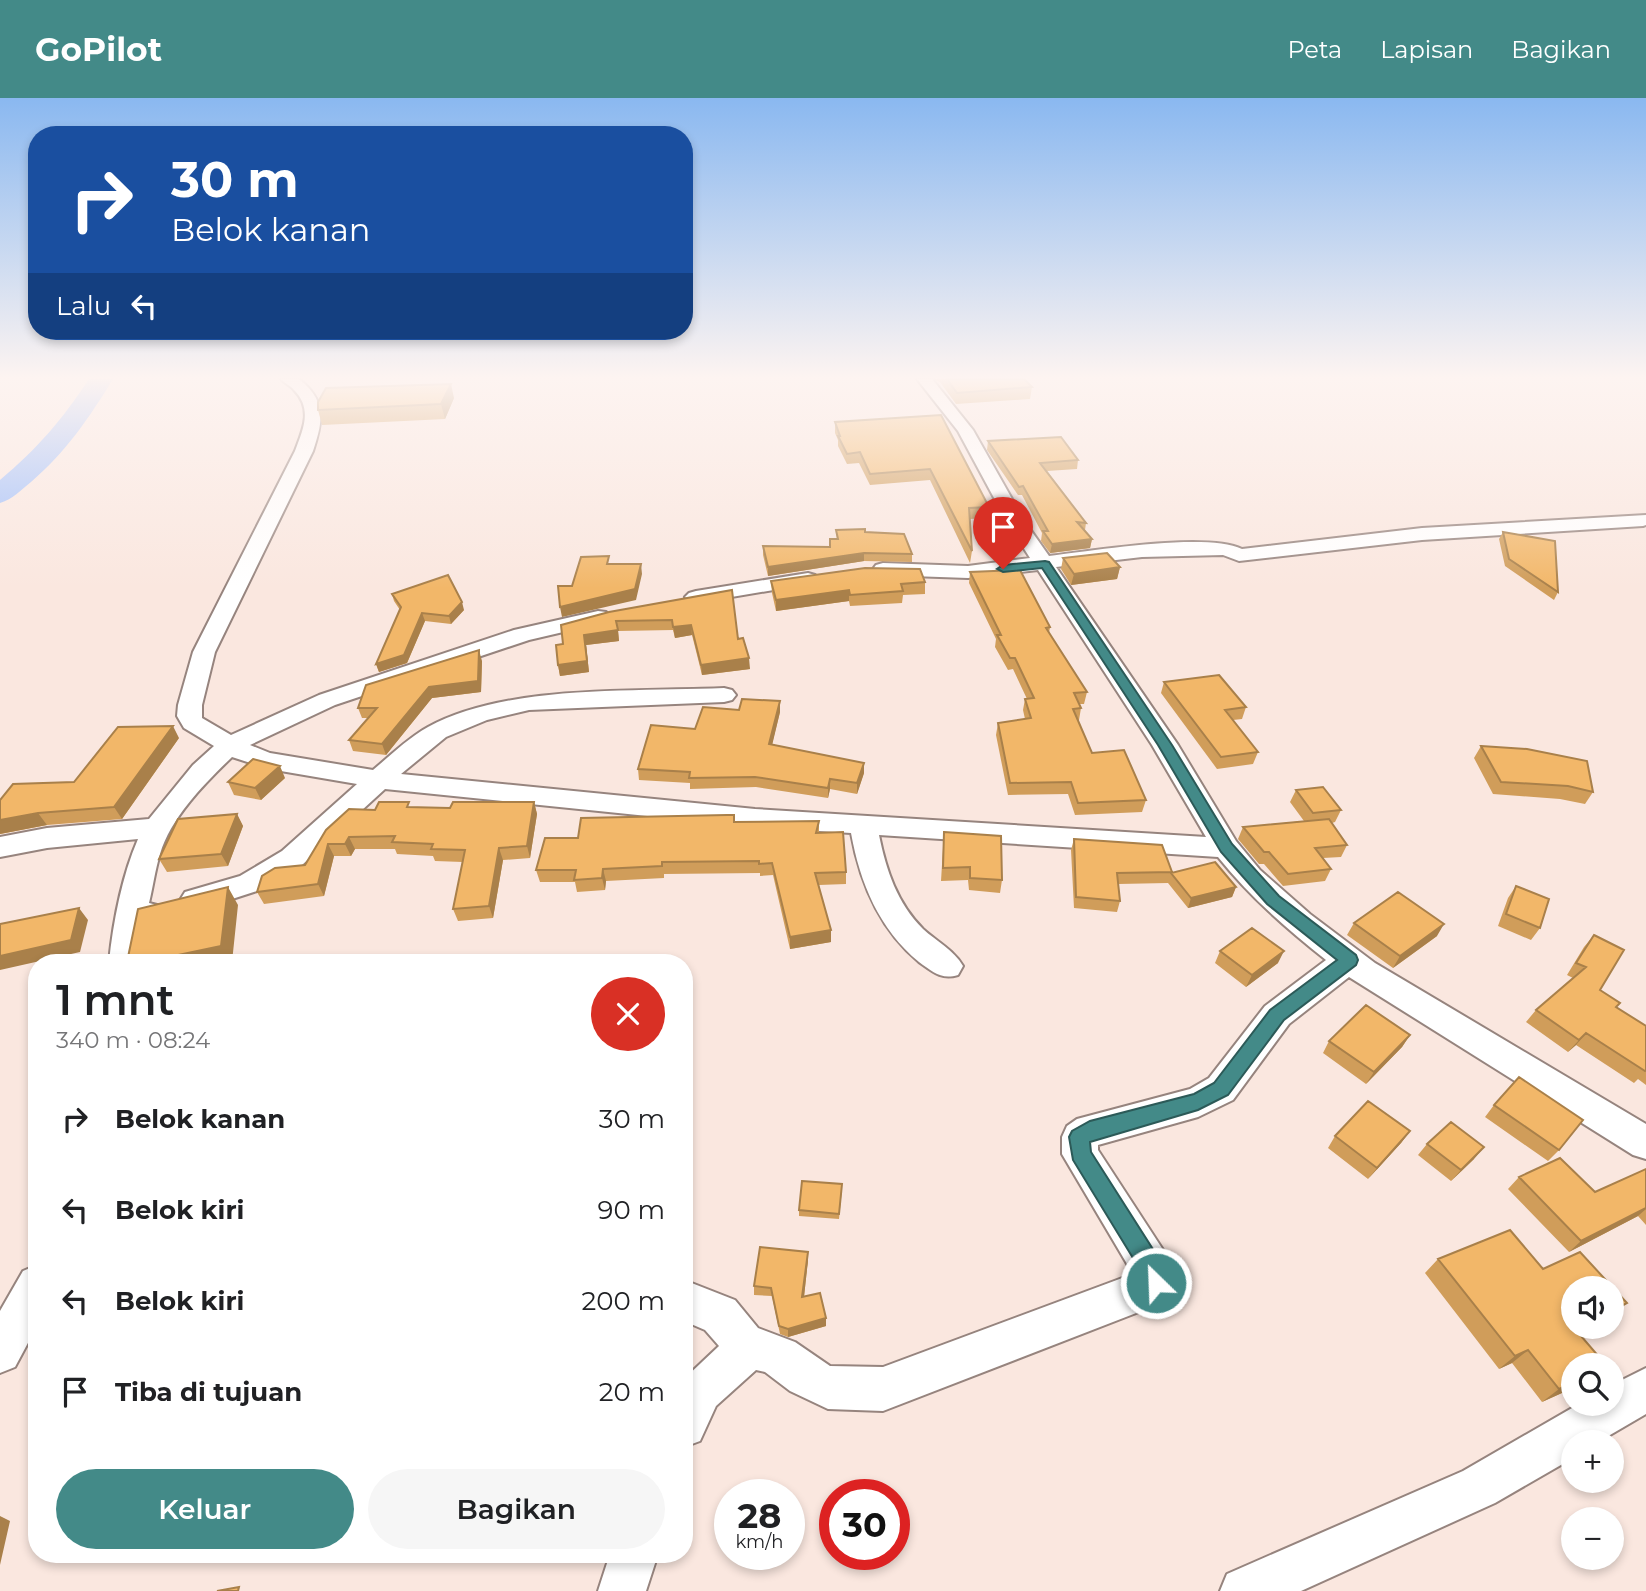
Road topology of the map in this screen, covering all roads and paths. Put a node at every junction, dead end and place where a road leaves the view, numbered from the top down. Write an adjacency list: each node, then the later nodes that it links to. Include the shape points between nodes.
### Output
1 (305, 449): 10 (street, via 204,652 190,705 193,723)
2 (975, 449): 4 (street)
3 (1643, 520): 4 (street, via 1422,534 1239,555 1226,549 1118,553)
4 (1045, 564): 5 (street, via 968,572); 15 (street)
5 (864, 570)
6 (836, 574): 7 (street)
7 (674, 601)
8 (621, 612): 10 (street, via 522,635 327,700)
9 (724, 695): 11 (street, via 501,708 437,732)
10 (230, 745): 11 (street, via 270,761); 13 (street, via 202,771)
11 (381, 780): 12 (street, via 755,818); 16 (street, via 268,874)
12 (863, 824): 15 (street); 19 (street, via 880,895 923,949)
13 (157, 828): 14 (street); 16 (street, via 146,853)
14 (0, 847)
15 (1227, 848): 18 (street, via 1273,900)
16 (131, 919): 17 (street)
17 (125, 954)
18 (1349, 960): 20 (street, via 1407,1000); 23 (street, via 1277,1015 1221,1089 1198,1102 1090,1130 1080,1137 1080,1154 1155,1273 1156,1283 883,1389 828,1387 780,1357)
19 (947, 966)
20 (1646, 1143)
21 (28, 1301): 24 (street)
22 (693, 1304): 23 (street, via 720,1315)
23 (748, 1348): 26 (street, via 701,1391)
24 (0, 1352)
25 (1646, 1390): 29 (street, via 1479,1487)
26 (693, 1407)
27 (631, 1563): 28 (street)
28 (622, 1591)
29 (1244, 1591)

